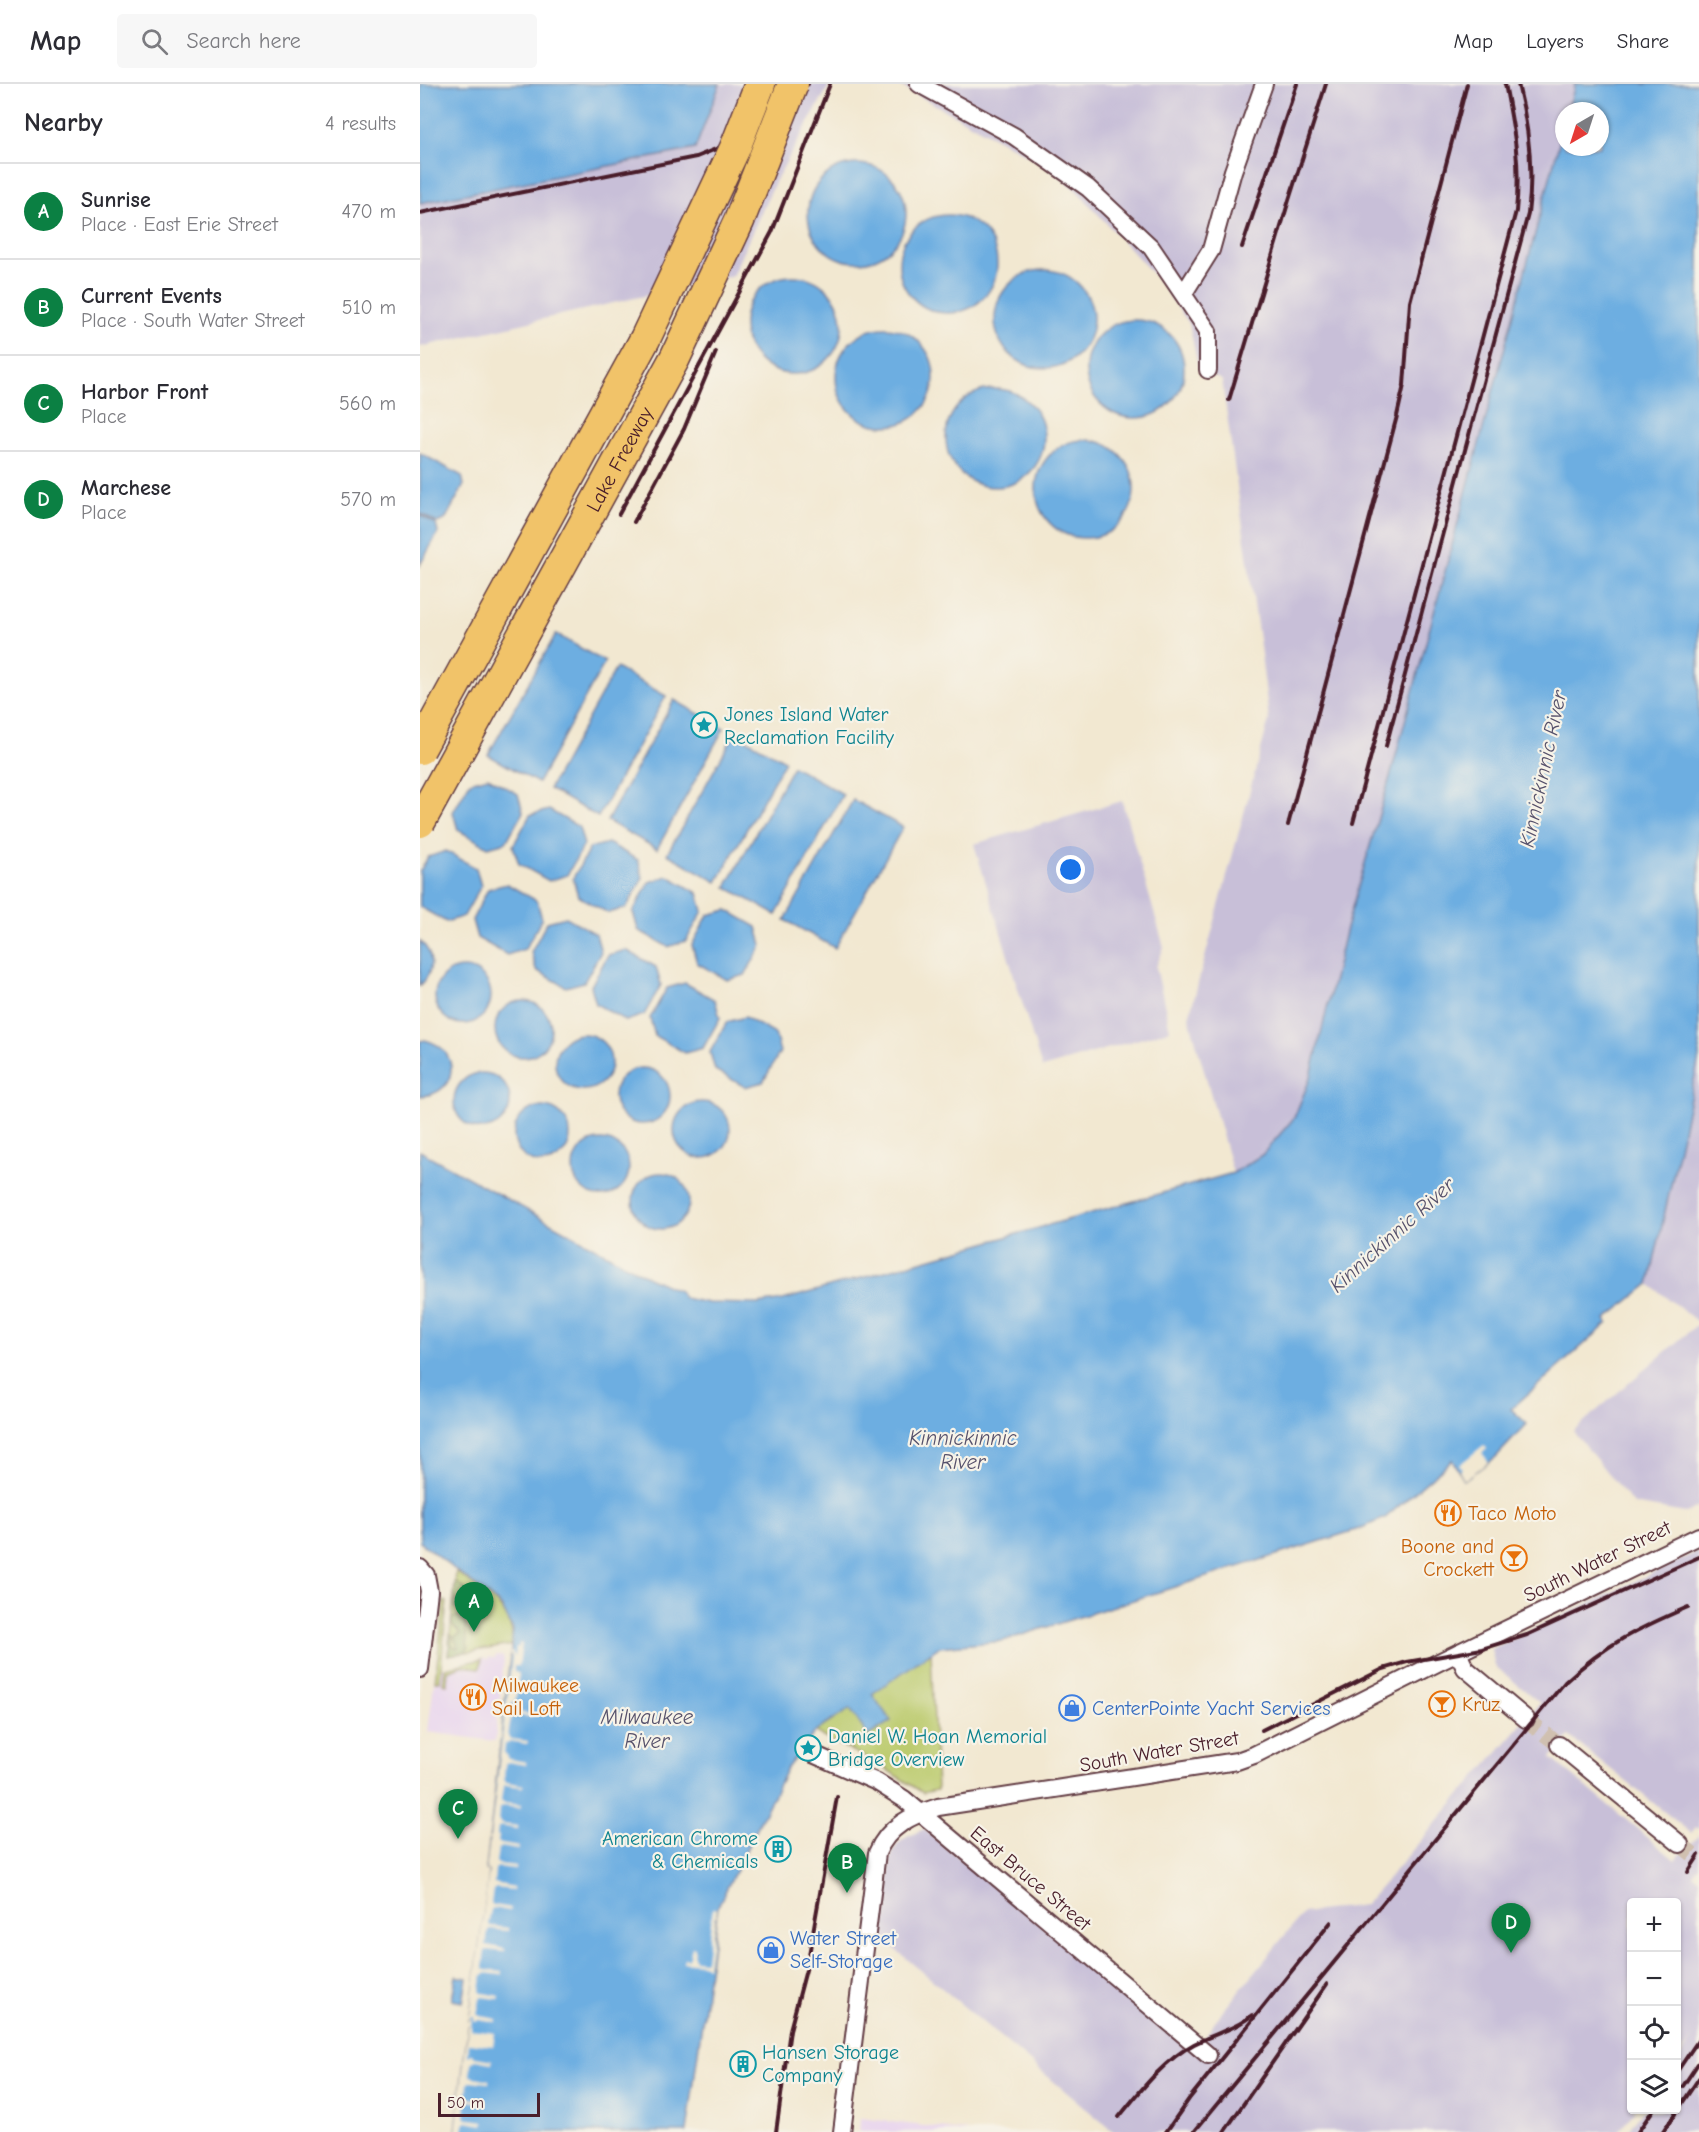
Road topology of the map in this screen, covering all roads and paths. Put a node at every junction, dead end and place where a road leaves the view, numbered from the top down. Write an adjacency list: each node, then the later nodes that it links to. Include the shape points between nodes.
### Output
1 (760, 84): 7 (highway, Lake Freeway, bridge, via 735,148 645,339)
2 (793, 84): 8 (highway, Lake Freeway, bridge, via 739,221 675,358)
3 (919, 84): 5 (street, via 1014,136 1088,188 1151,248)
4 (1263, 84): 5 (street, via 1211,250)
5 (1184, 293): 6 (street, via 1208,331)
6 (1208, 370)
7 (420, 749)
8 (420, 822)
9 (1699, 1536): 11 (street, South Water Street)
10 (420, 1568): 12 (street, via 426,1575 429,1591)
11 (1458, 1653): 13 (street, via 1465,1668); 16 (street, South Water Street, via 1237,1761 938,1807)
12 (420, 1669)
13 (1526, 1719)
14 (1559, 1745): 17 (street)
15 (813, 1754): 16 (street, East Bruce Street, via 877,1782)
16 (921, 1813): 18 (street, East Bruce Street); 19 (street, South Water Street, via 890,1831 877,1853)
17 (1680, 1844)
18 (1208, 2055)
19 (842, 2132)

